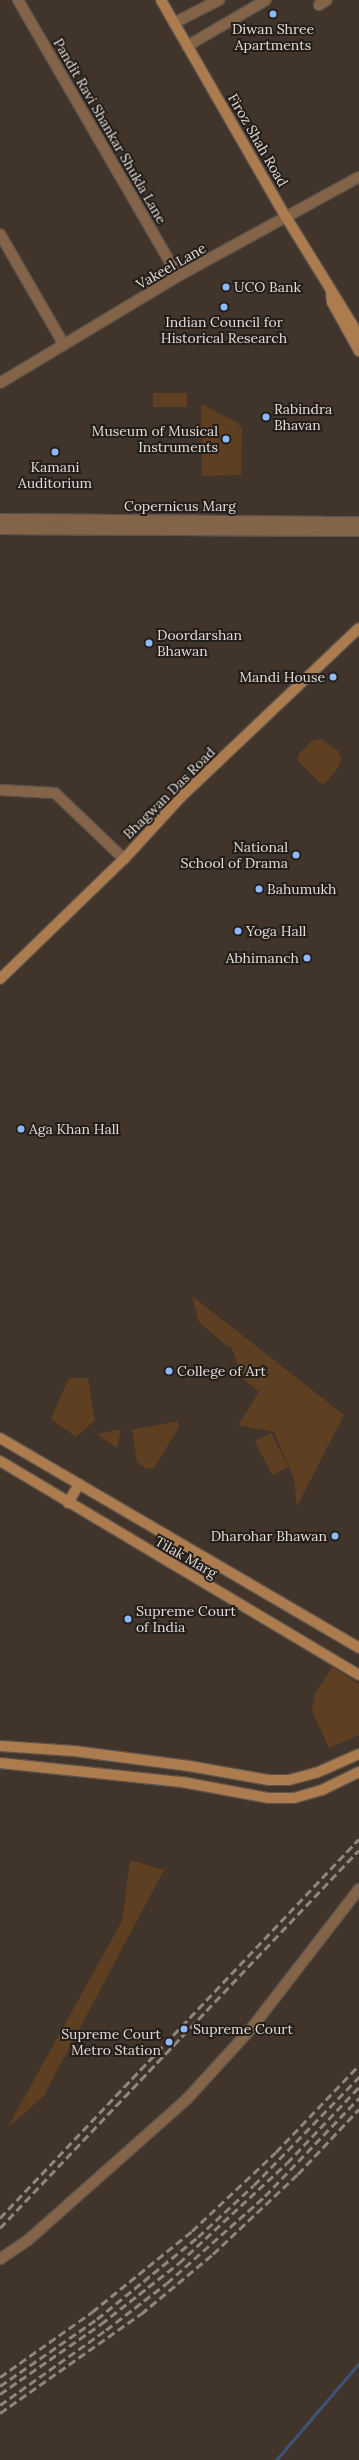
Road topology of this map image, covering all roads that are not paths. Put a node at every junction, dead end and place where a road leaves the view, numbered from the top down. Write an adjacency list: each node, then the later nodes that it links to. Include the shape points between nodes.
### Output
1 (18, 0): 10 (street, Pandit Ravi Shankar Shukla Lane)
2 (161, 0): 5 (main road, Firoz Shah Road)
3 (219, 0): 5 (street)
4 (266, 0): 6 (street)
5 (174, 23): 6 (main road, Firoz Shah Road)
6 (188, 46): 8 (main road, Firoz Shah Road)
7 (359, 177): 8 (street, Vakeel Lane)
8 (286, 217): 10 (street, Vakeel Lane); 11 (main road, Firoz Shah Road)
9 (0, 234): 13 (street)
10 (178, 276): 13 (street, Vakeel Lane)
11 (331, 292): 12 (main road, Firoz Shah Road, via 339,299); 14 (main road, Firoz Shah Road, via 332,302)
12 (359, 335)
13 (64, 345): 15 (street, Vakeel Lane)
14 (359, 351)
15 (0, 383)
16 (0, 519): 17 (street, Copernicus Marg); 18 (street)
17 (359, 522)
18 (2, 529): 19 (street, Copernicus Marg)
19 (359, 531)
20 (359, 628): 22 (main road, Bhagwan Das Road, via 181,797)
21 (0, 790): 22 (street, via 55,793)
22 (124, 859): 23 (main road, Bhagwan Das Road)
23 (0, 979)
24 (0, 1438): 26 (main road, Tilak Marg)
25 (0, 1461): 27 (main road, Tilak Marg)
26 (79, 1484): 27 (main road); 28 (main road, Tilak Marg)
27 (68, 1503): 29 (main road, Tilak Marg)
28 (359, 1648)
29 (359, 1675)
30 (0, 1746): 33 (main road, via 74,1751 189,1766 268,1780 289,1780)
31 (359, 1754): 33 (main road)
32 (0, 1763): 37 (main road, via 182,1782 268,1798 294,1798)
33 (318, 1772): 37 (main road)
34 (359, 1772): 36 (main road)
35 (359, 1776): 36 (main road)
36 (347, 1778): 37 (main road)
37 (322, 1790)
38 (359, 1889): 39 (street, via 250,2030 187,2099 27,2241)
39 (0, 2259)

